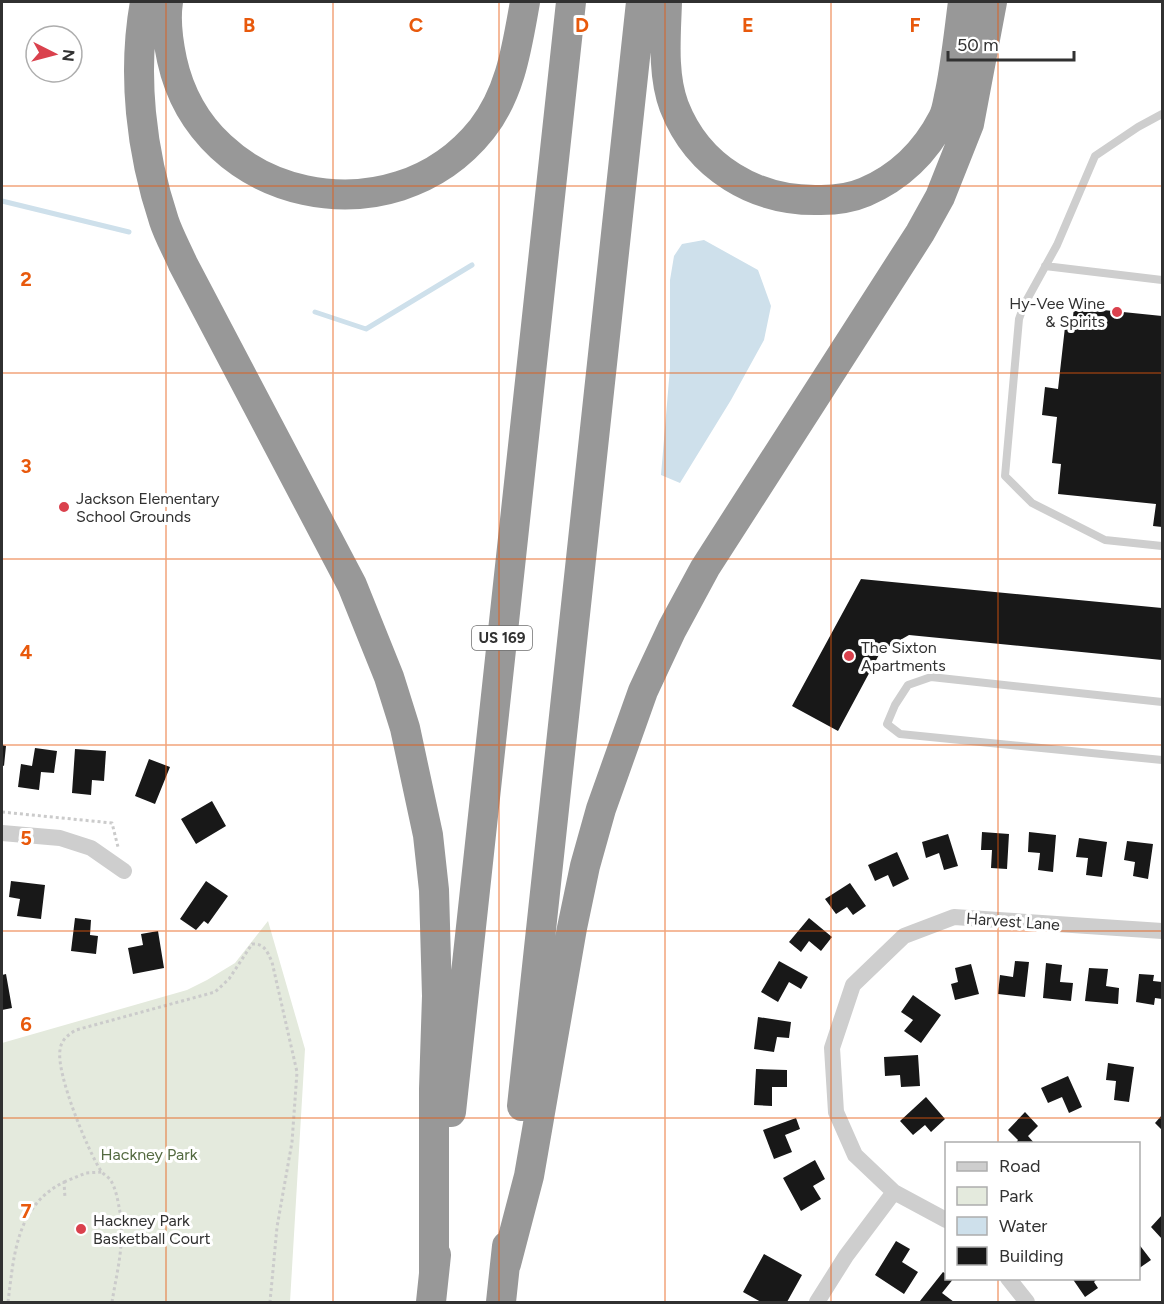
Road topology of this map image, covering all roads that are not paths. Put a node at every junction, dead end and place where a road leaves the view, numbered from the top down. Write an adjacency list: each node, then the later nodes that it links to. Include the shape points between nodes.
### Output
1 (145, 2): 22 (highway, via 140,95 152,180 165,222 183,264 352,585 389,677 419,783 428,835 436,943)
2 (168, 2): 3 (highway, via 167,37 175,73 203,127 248,168 280,184 352,196 391,189 429,174 458,155 483,128 503,94 515,58)
3 (525, 2)
4 (571, 2): 22 (highway, US 169)
5 (641, 2): 20 (highway)
6 (667, 2): 7 (highway, via 667,74 673,105 687,131 705,156 728,175 754,190 808,201 837,200 865,192 895,176 924,149 945,116)
7 (963, 2)
8 (992, 2): 20 (highway, via 969,124 940,197 705,568 672,629 624,740 585,866 529,1176)
9 (1162, 114): 10 (lane, via 1095,156)
10 (1046, 266): 11 (lane); 12 (lane, via 1019,319 1005,476 1032,503 1105,540)
11 (1162, 280)
12 (1162, 546)
13 (1162, 702): 14 (lane, via 931,677 908,685 887,724 900,734)
14 (1162, 760)
15 (2, 833): 16 (street, via 60,838 91,848)
16 (124, 871)
17 (1162, 931): 18 (street, Harvest Lane, via 954,917 904,936 853,985 832,1048 836,1112 855,1155)
18 (894, 1192): 19 (street, Harvest Lane); 24 (street)
19 (945, 1219)
20 (506, 1264): 23 (highway)
21 (1010, 1280): 25 (street)
22 (432, 1288)
23 (501, 1302)
24 (817, 1302)
25 (1027, 1302)

